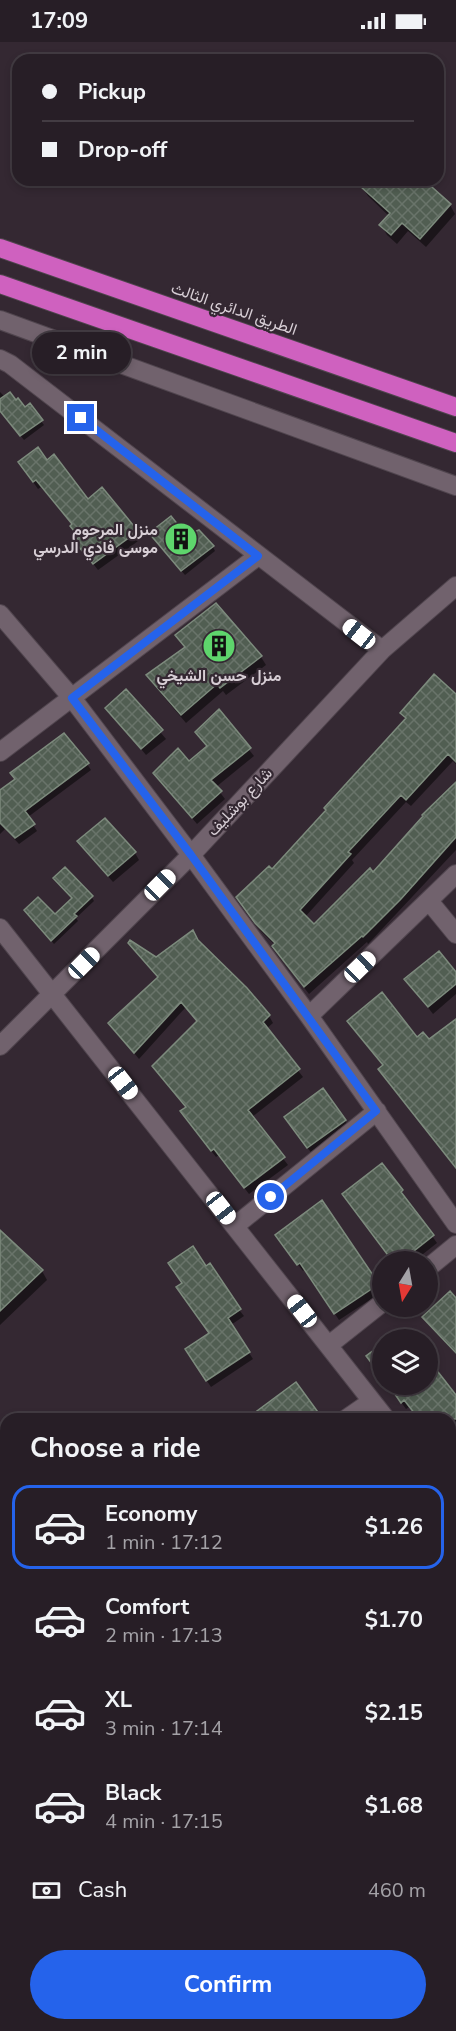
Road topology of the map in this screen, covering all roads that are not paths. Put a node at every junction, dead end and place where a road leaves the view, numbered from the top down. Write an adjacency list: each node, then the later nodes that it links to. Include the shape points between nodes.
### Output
1 (0, 248): 5 (highway, الطريق الدائري الثالث)
2 (0, 284): 6 (highway)
3 (0, 320): 7 (street)
4 (0, 358): 8 (street)
5 (456, 407)
6 (456, 443)
7 (456, 486)
8 (258, 556): 11 (street); 12 (street)
9 (456, 586): 11 (street, شارع بوشليف)
10 (0, 614): 12 (street)
11 (382, 650): 14 (street, شارع بوشليف)
12 (72, 698): 13 (street); 14 (street)
13 (0, 752)
14 (191, 855): 19 (street, شارع بوشليف); 20 (street)
15 (456, 874): 16 (street)
16 (429, 901): 18 (street); 20 (street)
17 (0, 928): 19 (street)
18 (456, 933)
19 (53, 993): 21 (street, شارع بوشليف); 24 (street)
20 (309, 1016): 22 (street)
21 (0, 1046)
22 (376, 1111): 23 (street); 24 (street)
23 (456, 1224)
24 (235, 1226): 28 (street)
25 (456, 1245): 26 (street)
26 (438, 1260)
27 (372, 1311): 28 (street)
28 (328, 1345): 29 (street)
29 (372, 1401): 30 (street); 31 (street)
30 (355, 1413)
31 (381, 1413)

